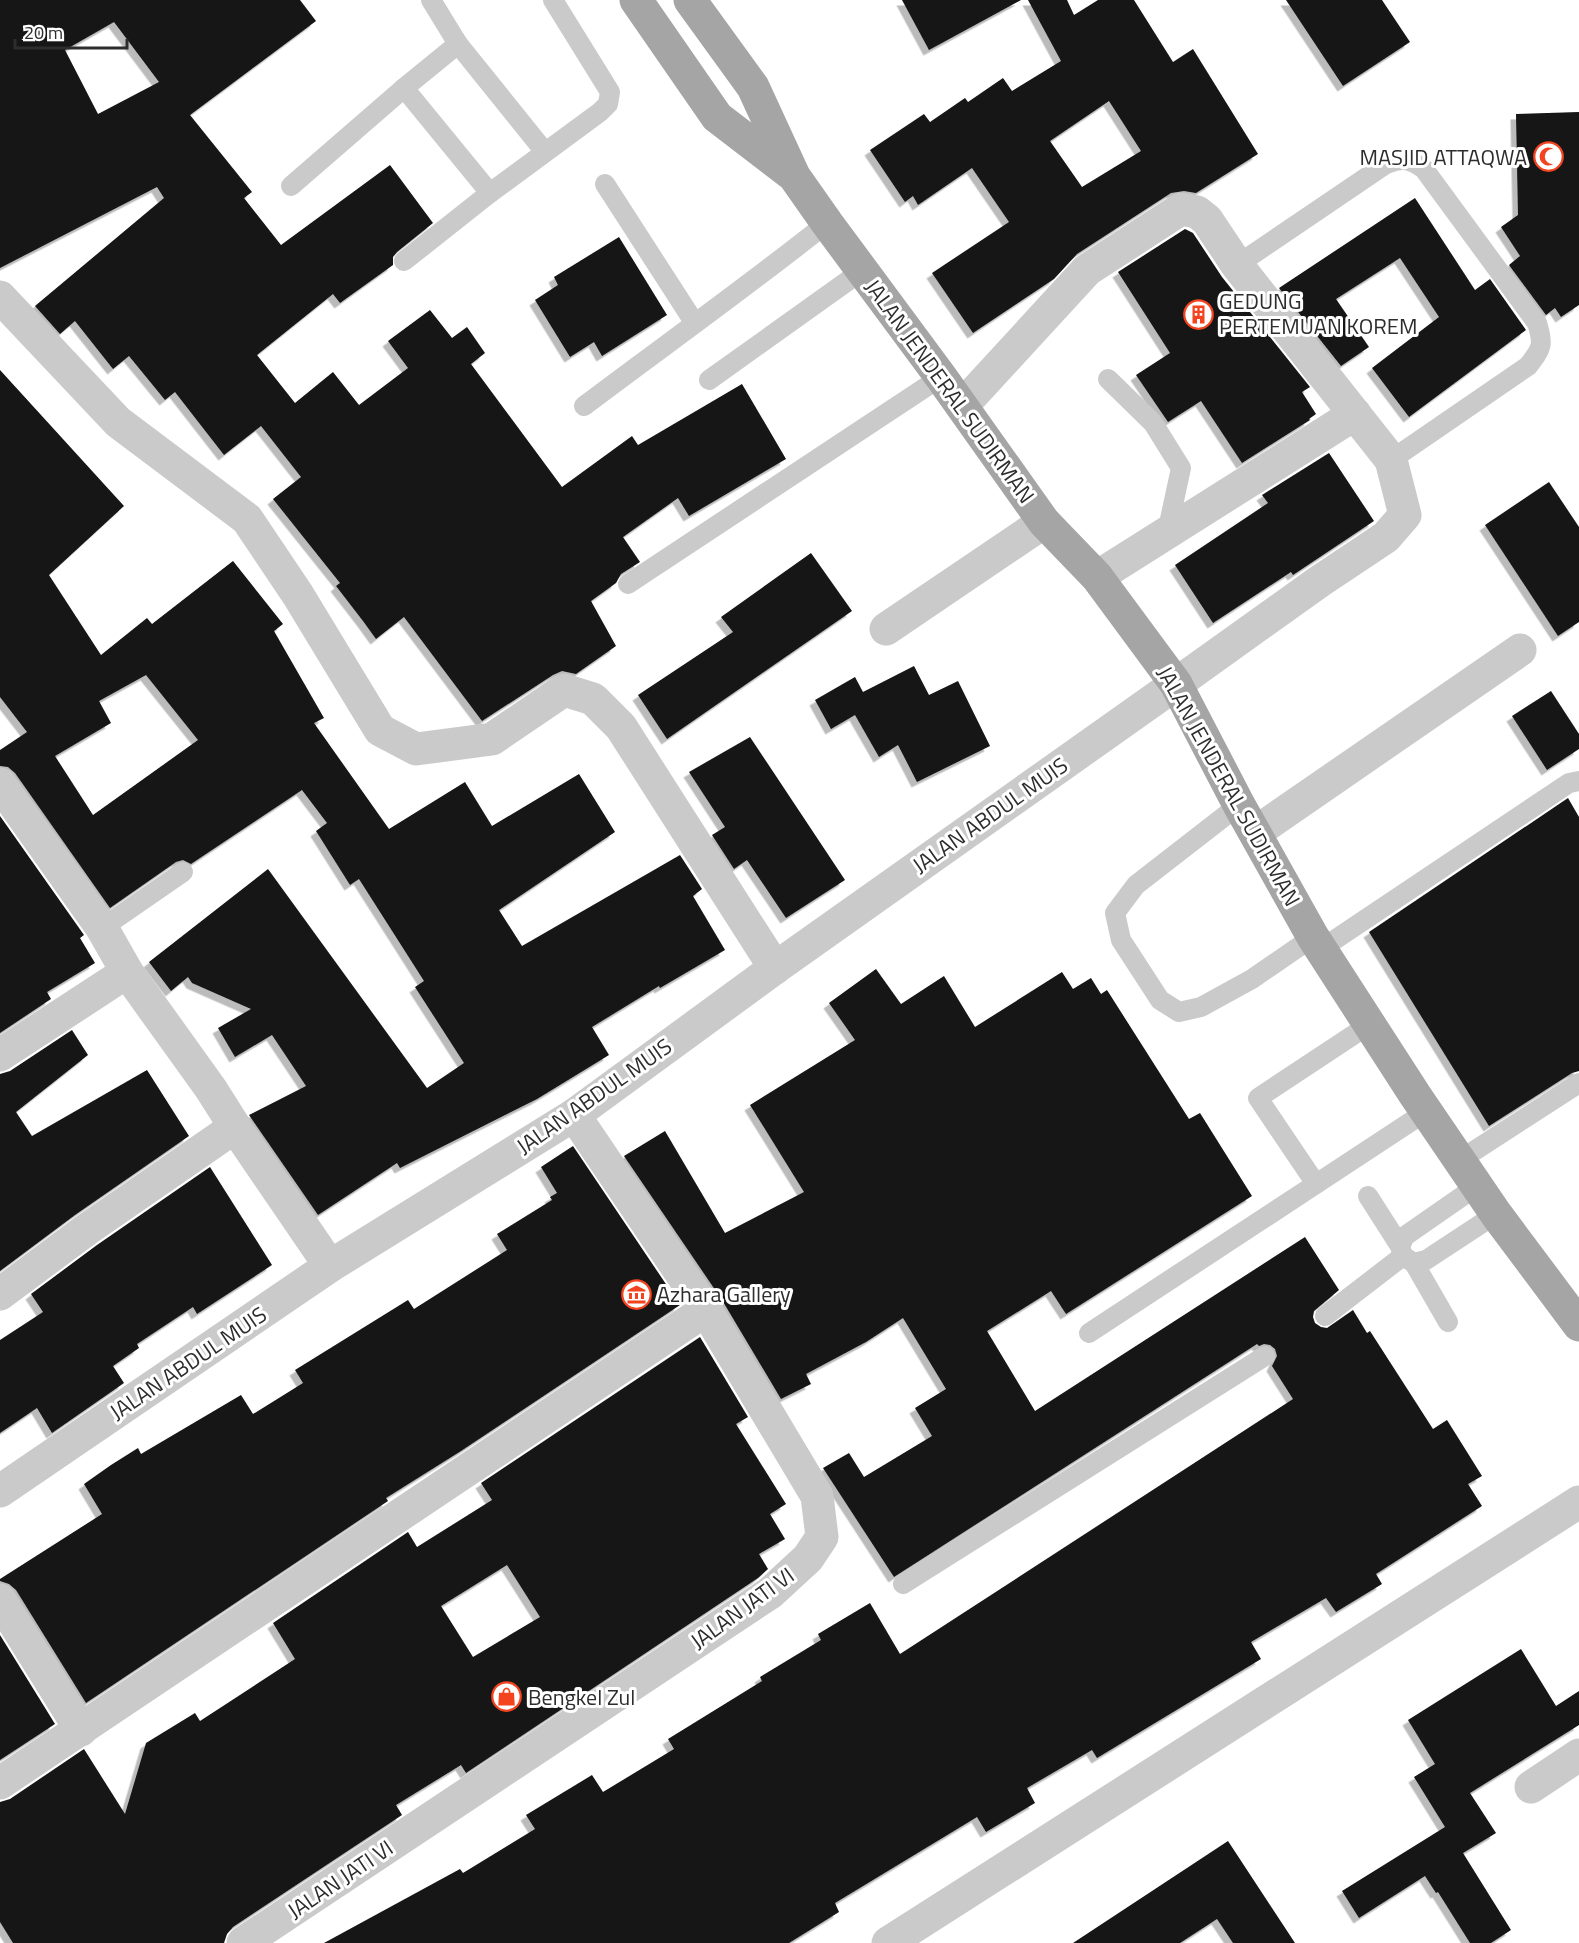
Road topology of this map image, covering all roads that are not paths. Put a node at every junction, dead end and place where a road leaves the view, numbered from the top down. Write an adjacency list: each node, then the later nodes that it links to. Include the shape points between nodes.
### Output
1 (431, 0): 5 (lane)
2 (553, 0): 7 (lane, via 610,92 608,104 600,112)
3 (636, 0): 8 (main road, JALAN JENDERAL SUDIRMAN, via 717,117)
4 (690, 0): 8 (main road, JALAN JENDERAL SUDIRMAN, via 753,87)
5 (458, 44): 6 (lane); 7 (lane)
6 (404, 88): 10 (lane); 11 (lane)
7 (545, 152): 11 (lane)
8 (794, 176): 12 (main road, JALAN JENDERAL SUDIRMAN)
9 (605, 184): 17 (lane)
10 (291, 186)
11 (490, 193): 13 (lane)
12 (827, 223): 15 (main road, JALAN JENDERAL SUDIRMAN); 17 (lane)
13 (404, 261)
14 (1236, 266): 22 (street, via 1206,220 1197,212 1181,209 1087,270); 23 (street); 24 (lane, via 1386,164 1400,159 1413,161 1424,169 1537,323 1543,342 1528,366)
15 (863, 270): 18 (main road, JALAN JENDERAL SUDIRMAN); 20 (lane)
16 (0, 297): 38 (street, via 118,422 247,519 380,730 416,749 492,739 564,690 593,699 621,727)
17 (694, 322): 21 (lane)
18 (941, 377): 22 (main road, JALAN JENDERAL SUDIRMAN); 28 (lane)
19 (1108, 378): 26 (lane, via 1153,423 1181,468)
20 (709, 380)
21 (584, 406)
22 (962, 406): 25 (main road, JALAN JENDERAL SUDIRMAN)
23 (1355, 414): 24 (street); 26 (street)
24 (1391, 460): 31 (street, JALAN ABDUL MUIS, via 1405,515 1386,537)
25 (1044, 522): 27 (main road, JALAN JENDERAL SUDIRMAN); 29 (street)
26 (1167, 533): 27 (street)
27 (1097, 578): 31 (main road, JALAN JENDERAL SUDIRMAN)
28 (628, 584)
29 (886, 629)
30 (1520, 650): 34 (street)
31 (1176, 684): 34 (main road, JALAN JENDERAL SUDIRMAN); 38 (street, JALAN ABDUL MUIS)
32 (1579, 782): 37 (lane, via 1569,783)
33 (0, 784): 36 (street)
34 (1247, 818): 37 (main road, JALAN JENDERAL SUDIRMAN); 37 (lane, via 1136,885 1115,913 1121,940 1160,1000 1179,1012 1201,1007)
35 (183, 872): 36 (lane)
36 (102, 928): 39 (street)
37 (1317, 943): 40 (main road, JALAN JENDERAL SUDIRMAN)
38 (775, 968): 44 (street, JALAN ABDUL MUIS)
39 (127, 972): 41 (street); 45 (street)
40 (1370, 1024): 43 (main road, JALAN JENDERAL SUDIRMAN); 47 (lane, via 1258,1098)
41 (0, 1055)
42 (1579, 1083): 46 (lane)
43 (1427, 1111): 46 (main road, JALAN JENDERAL SUDIRMAN); 47 (lane)
44 (574, 1115): 51 (street, JALAN ABDUL MUIS); 53 (street, JALAN JATI VI)
45 (235, 1127): 51 (street); 52 (street)
46 (1469, 1173): 49 (main road, JALAN JENDERAL SUDIRMAN); 50 (lane, via 1405,1236)
47 (1316, 1184): 57 (lane)
48 (1368, 1196): 50 (lane)
49 (1496, 1214): 50 (lane, via 1426,1260); 56 (main road, JALAN JENDERAL SUDIRMAN)
50 (1406, 1255): 54 (lane); 55 (lane)
51 (330, 1266): 59 (street, JALAN ABDUL MUIS)
52 (0, 1294)
53 (706, 1310): 63 (street); 67 (street, JALAN JATI VI, via 817,1496 822,1537 808,1558 770,1593)
54 (1325, 1316)
55 (1448, 1322)
56 (1579, 1325)
57 (1089, 1333)
58 (1265, 1356): 61 (lane)
59 (0, 1491)
60 (1579, 1502): 68 (street)
61 (903, 1584)
62 (0, 1600): 63 (street)
63 (81, 1730): 65 (street)
64 (1579, 1755): 66 (street)
65 (0, 1783)
66 (1532, 1787)
67 (243, 1943)
68 (888, 1943)

